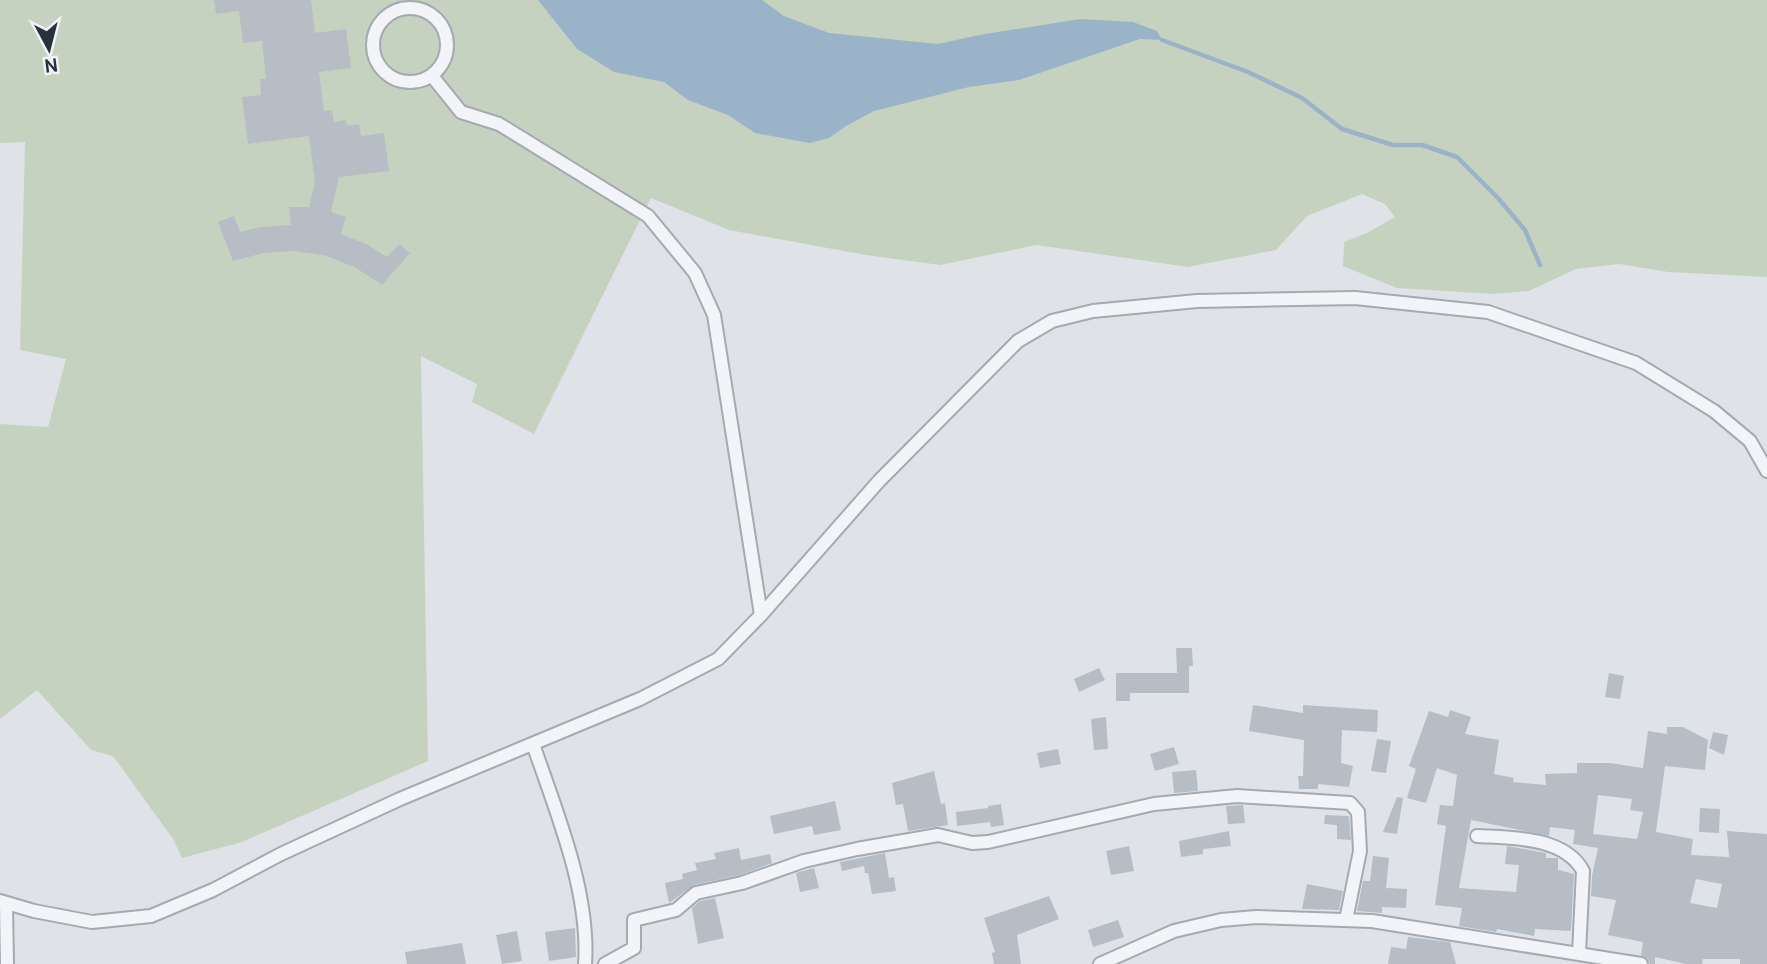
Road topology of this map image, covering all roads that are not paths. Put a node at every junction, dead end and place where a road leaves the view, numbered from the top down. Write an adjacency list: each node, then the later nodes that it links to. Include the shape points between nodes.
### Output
1 (400, 5): 2 (street, via 428,13 442,26 447,54); 2 (street, via 377,29 376,60 397,80 415,82)
2 (432, 76): 4 (street, via 461,112 499,124 648,216 695,273 714,315)
3 (1767, 471): 4 (street, via 1750,441 1714,411 1636,363 1488,312 1355,298 1197,301 1093,311 1052,321 1018,341 879,481)
4 (761, 615): 5 (street, via 718,659 640,699)
5 (533, 744): 7 (street, via 388,805 151,916 92,922); 11 (street, via 571,859 585,933)
6 (1477, 836): 9 (street, via 1528,839 1577,861 1583,871)
7 (3, 902): 10 (street)
8 (1346, 920): 9 (street); 12 (street, via 1360,851 1358,812 1350,803 1237,796 1154,804 988,842 939,835 804,861 696,893 676,910 634,920 634,948); 13 (street, via 1221,919 1174,930)
9 (1579, 954): 14 (street)
10 (7, 964)
11 (585, 964)
12 (605, 964)
13 (1100, 964)
14 (1641, 964)

